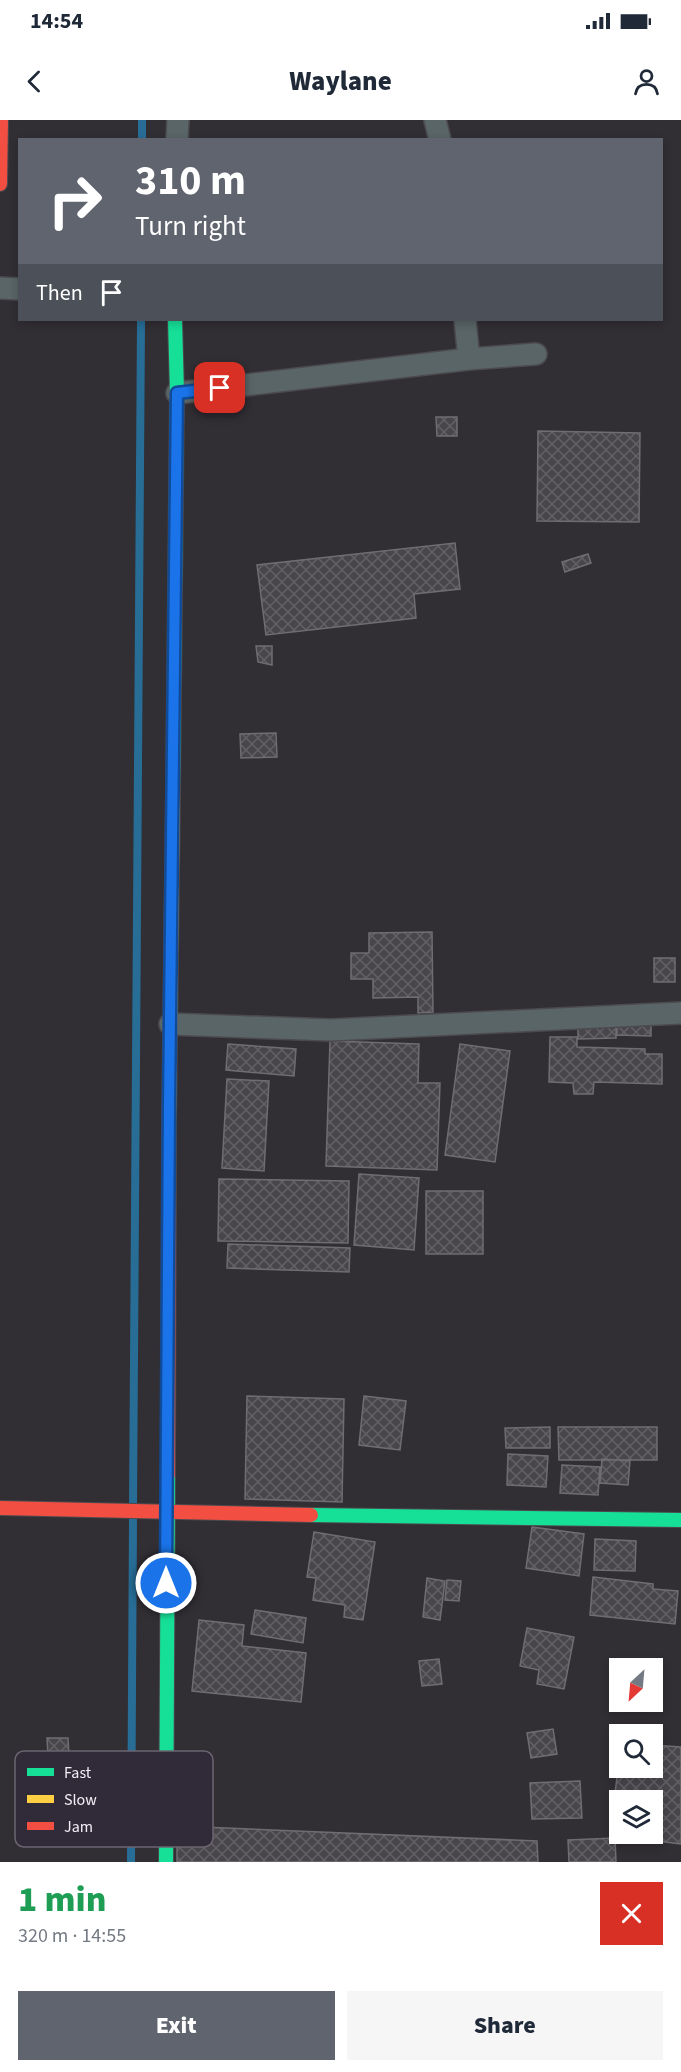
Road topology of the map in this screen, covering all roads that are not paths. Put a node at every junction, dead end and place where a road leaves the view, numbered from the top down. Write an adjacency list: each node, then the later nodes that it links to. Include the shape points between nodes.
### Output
1 (1, 120): 6 (street)
2 (178, 120): 4 (street)
3 (435, 120): 5 (street)
4 (177, 138)
5 (440, 138)
6 (0, 184)
7 (0, 288): 8 (street)
8 (18, 289)
9 (175, 321): 13 (street)
10 (465, 321): 12 (street)
11 (536, 354): 12 (street)
12 (469, 359): 13 (street)
13 (177, 393): 15 (street)
14 (681, 1013): 15 (street, via 331,1030)
15 (170, 1024): 17 (street)
16 (0, 1508): 17 (street)
17 (166, 1514): 18 (street); 19 (street)
18 (681, 1520)
19 (166, 1751)

